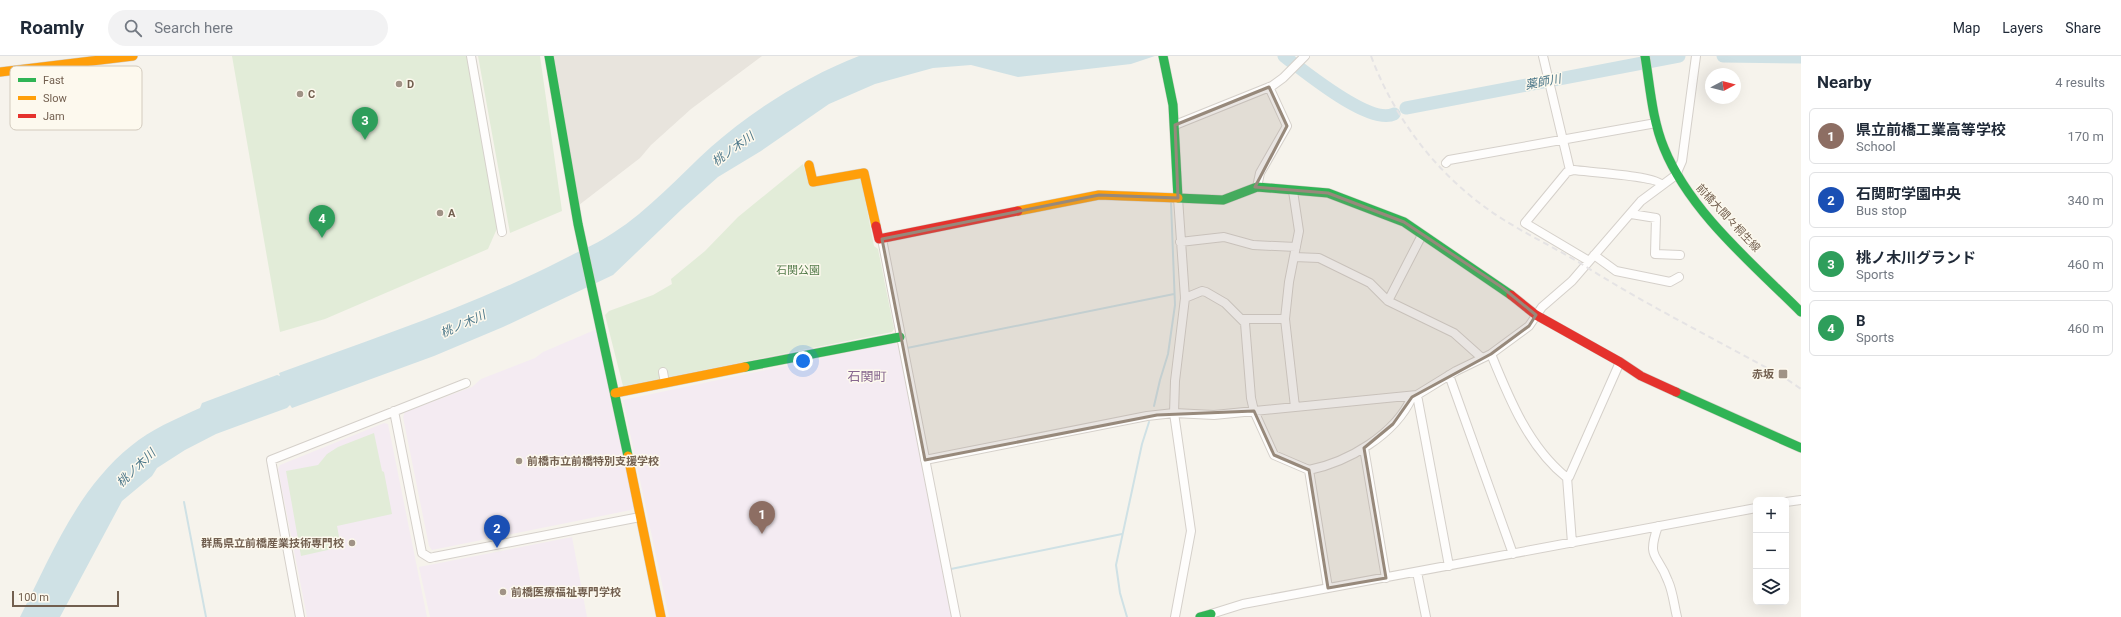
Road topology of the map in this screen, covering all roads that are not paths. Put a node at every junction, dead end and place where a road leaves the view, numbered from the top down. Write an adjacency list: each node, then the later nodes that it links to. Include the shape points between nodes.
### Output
1 (133, 56): 8 (street)
2 (471, 56): 26 (street)
3 (549, 56): 49 (street, via 580,231)
4 (1163, 56): 15 (street)
5 (1542, 56): 16 (street)
6 (1645, 56): 14 (street, 前橋大間々桐生線)
7 (1696, 56): 20 (street, via 1682,161)
8 (91, 58): 10 (street)
9 (1303, 58): 13 (street, via 1283,78)
10 (39, 66)
11 (10, 70): 12 (street)
12 (0, 72)
13 (1269, 87): 15 (street); 22 (street, via 1287,126 1260,173)
14 (1656, 123): 16 (street); 20 (street, 前橋大間々桐生線)
15 (1175, 125): 24 (street)
16 (1562, 140): 17 (street, via 1449,160); 19 (street)
17 (1446, 163)
18 (809, 165): 28 (street, via 813,182 864,173 878,238)
19 (1570, 170): 21 (street, via 1643,178 1658,181); 33 (street, via 1525,223)
20 (1676, 175): 21 (street); 37 (street, 前橋大間々桐生線, via 1692,199)
21 (1662, 185): 25 (street, via 1641,201)
22 (1257, 187): 23 (street); 24 (street, via 1223,200)
23 (1293, 191): 27 (street, via 1328,193 1404,222); 30 (street, via 1299,231)
24 (1178, 198): 28 (street, via 1099,195); 29 (street)
25 (1631, 214): 31 (street, via 1656,218 1655,254); 33 (street)
26 (502, 232)
27 (1422, 235): 36 (street); 38 (street, via 1503,288)
28 (882, 239): 41 (street)
29 (1180, 242): 30 (street, via 1224,237 1253,245); 35 (street)
30 (1296, 247): 32 (street)
31 (1680, 255)
32 (1294, 257): 36 (street, via 1319,258 1370,283); 40 (street)
33 (1591, 258): 34 (street, via 1616,271 1670,282); 38 (street)
34 (1680, 277)
35 (1185, 298): 39 (street, via 1202,291 1206,292 1225,302); 54 (street, via 1175,381)
36 (1388, 301): 43 (street, via 1454,333)
37 (1801, 312)
38 (1536, 315): 42 (street, via 1529,326); 44 (street)
39 (1242, 319): 40 (street); 53 (street, via 1245,323)
40 (1285, 319): 51 (street)
41 (900, 337): 48 (street); 57 (street)
42 (1491, 354): 43 (street); 59 (street, via 1511,403 1527,429 1550,464)
43 (1482, 358): 46 (street)
44 (1620, 362): 56 (street, via 1641,376); 59 (street)
45 (663, 372): 48 (street)
46 (1449, 375): 50 (street); 66 (street)
47 (466, 383): 52 (street)
48 (665, 383): 49 (street)
49 (615, 393): 63 (street)
50 (1414, 396): 51 (street); 55 (street, via 1393,424); 67 (street)
51 (1295, 407): 53 (street)
52 (394, 411): 63 (street, via 424,556 434,557); 72 (street, via 271,460)
53 (1254, 411): 54 (street); 58 (street, via 1274,456)
54 (1174, 413): 57 (street, via 1147,416); 75 (street, via 1191,531)
55 (1364, 448): 58 (street); 69 (street)
56 (1801, 448)
57 (925, 460): 74 (street)
58 (1308, 470): 70 (street)
59 (1567, 477): 65 (street)
60 (1801, 500): 61 (street)
61 (1789, 502)
62 (1753, 509): 64 (street)
63 (640, 517): 73 (street)
64 (1658, 526): 65 (street); 78 (street, via 1652,544 1653,554 1668,580)
65 (1572, 542): 66 (street)
66 (1513, 554): 67 (street)
67 (1449, 566): 68 (street)
68 (1417, 572): 69 (street); 77 (street)
69 (1386, 578): 70 (street)
70 (1328, 588): 71 (street, via 1243,604)
71 (1211, 614): 76 (street)
72 (300, 617)
73 (661, 617)
74 (956, 617)
75 (1175, 617)
76 (1200, 617)
77 (1426, 617)
78 (1677, 617)

